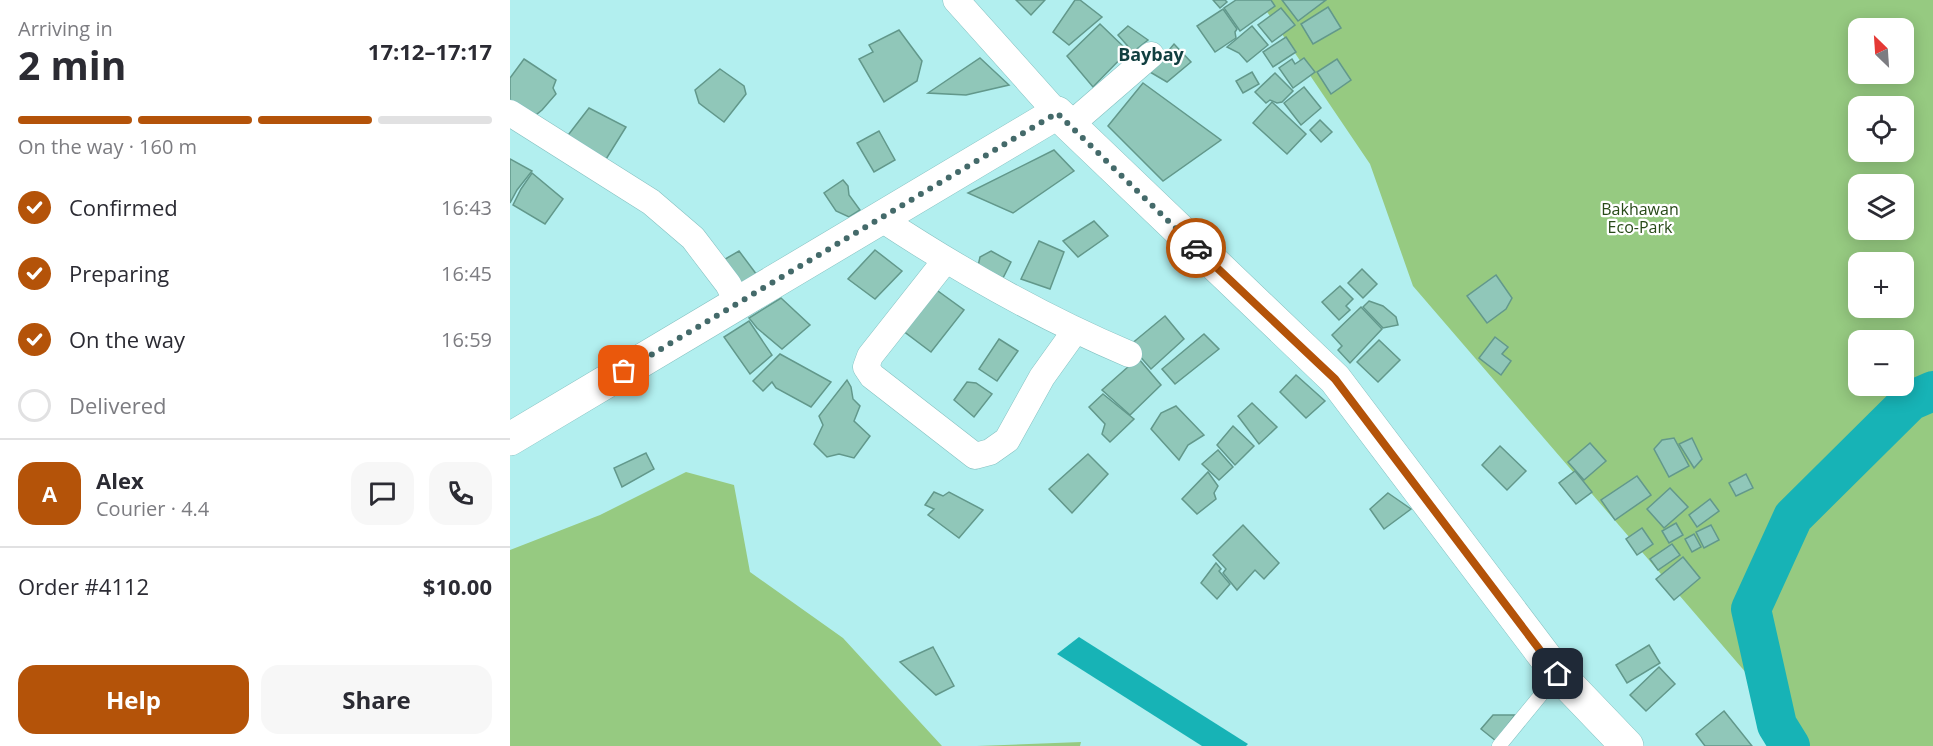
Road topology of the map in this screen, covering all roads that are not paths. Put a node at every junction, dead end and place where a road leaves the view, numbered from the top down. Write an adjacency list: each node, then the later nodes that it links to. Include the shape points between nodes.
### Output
1 (956, 0): 4 (street)
2 (1150, 55): 4 (street)
3 (510, 113): 7 (street, via 651,202 693,238)
4 (1063, 119): 5 (street); 11 (street, via 1335,379)
5 (880, 218): 6 (street); 7 (street)
6 (945, 261): 8 (street); 8 (street, via 870,356 866,367 872,376 975,456 990,452 1007,440 1042,376)
7 (738, 303): 10 (street)
8 (1076, 331): 9 (street)
9 (1129, 354)
10 (510, 439)
11 (1558, 674): 12 (lane); 13 (street)
12 (1499, 746)
13 (1627, 746)

